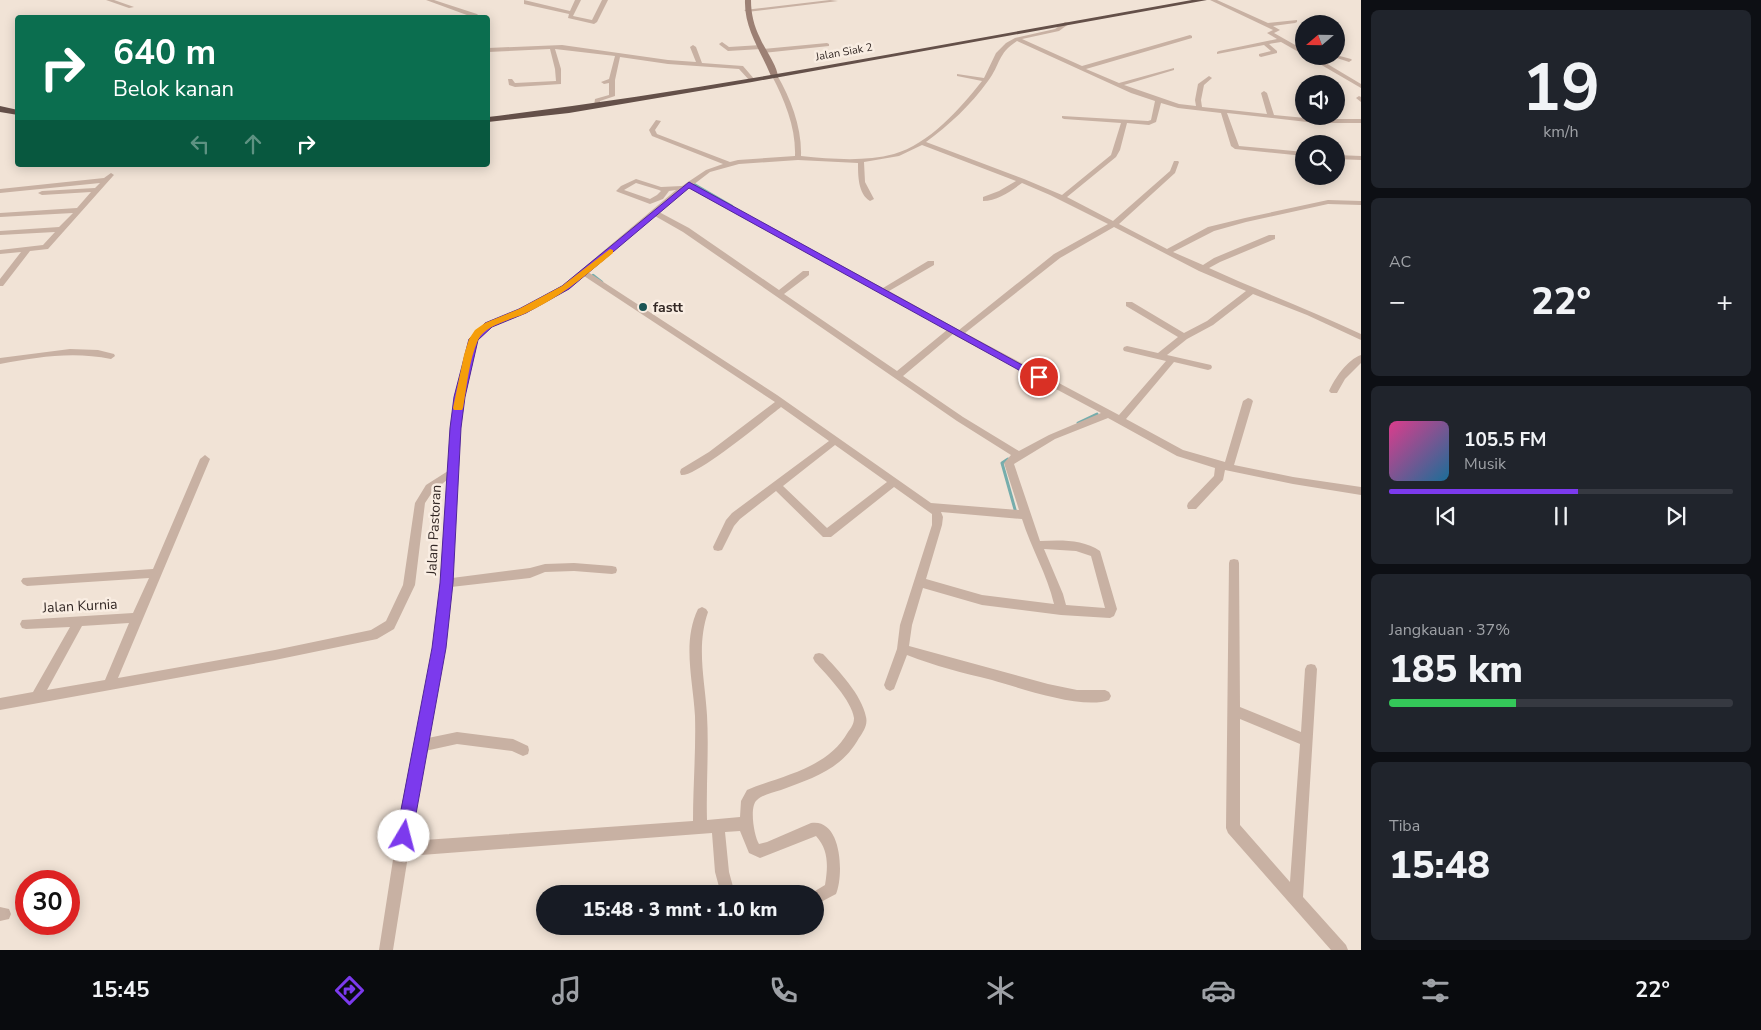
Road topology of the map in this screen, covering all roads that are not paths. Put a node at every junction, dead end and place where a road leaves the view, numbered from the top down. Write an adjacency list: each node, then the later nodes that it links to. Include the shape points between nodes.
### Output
1 (109, 0): 11 (street)
2 (429, 0): 15 (street)
3 (527, 0): 12 (street, via 526,3)
4 (578, 0): 14 (street)
5 (605, 0): 14 (street, via 594,22 570,17)
6 (748, 0): 13 (main road)
7 (1204, 0): 17 (highway, Jalan Siak 2)
8 (1213, 0): 18 (street)
9 (835, 1): 13 (street)
10 (552, 2): 12 (street)
11 (131, 7)
12 (550, 8): 14 (street)
13 (747, 10): 28 (main road)
14 (572, 13)
15 (471, 15)
16 (1295, 21): 18 (street)
17 (1067, 23): 20 (street, via 1057,30); 40 (highway, Jalan Siak 2)
18 (1267, 25): 21 (street, via 1277,30 1270,33)
19 (1190, 37): 37 (street)
20 (1017, 39): 37 (street); 45 (street, Jalan Pastoran, via 999,51)
21 (1282, 40): 22 (street); 27 (street)
22 (1264, 43): 30 (street); 32 (street, via 1276,52)
23 (722, 44): 28 (street, via 728,48)
24 (827, 45): 28 (street)
25 (552, 47): 29 (street); 31 (street); 42 (street, via 559,82 515,86)
26 (692, 47): 35 (street)
27 (1295, 48)
28 (762, 49): 40 (main road)
29 (490, 50)
30 (1219, 52)
31 (618, 54): 35 (street); 43 (street)
32 (1261, 55)
33 (1345, 59): 34 (street)
34 (1349, 60)
35 (701, 65): 44 (street, via 741,67)
36 (1325, 65): 48 (street)
37 (1082, 68): 47 (street)
38 (1172, 69): 47 (street)
39 (959, 75): 45 (street)
40 (775, 76): 44 (highway, Jalan Siak 2); 65 (street, via 796,133)
41 (1209, 78): 52 (street, via 1201,84)
42 (510, 80)
43 (612, 80): 46 (street); 51 (street, via 612,96 597,100)
44 (752, 80): 51 (highway, Jalan Siak 2)
45 (986, 80): 62 (street, Jalan Pastoran)
46 (604, 82)
47 (1119, 85): 50 (street)
48 (1361, 86)
49 (1264, 93): 56 (street)
50 (1158, 100): 52 (street); 61 (street, via 1154,121)
51 (597, 106): 57 (highway, Jalan Siak 2)
52 (1199, 108): 55 (street)
53 (0, 109): 54 (highway)
54 (15, 112)
55 (1224, 112): 56 (street); 63 (street, via 1237,148)
56 (1271, 116): 60 (street)
57 (490, 118)
58 (1064, 118): 61 (street)
59 (658, 121): 69 (street, via 652,130 654,135)
60 (1361, 121)
61 (1124, 122): 76 (street, via 1114,156)
62 (923, 143): 67 (street, Jalan Pastoran, via 897,155); 70 (street)
63 (1295, 153)
64 (1345, 157): 66 (street)
65 (798, 158): 67 (street, Jalan Pastoran); 69 (street, Jalan Pastoran)
66 (1361, 158)
67 (861, 160): 77 (street, via 862,182)
68 (1176, 162): 83 (street, via 1173,172)
69 (728, 164): 71 (street, Jalan Pastoran, via 708,171)
70 (1022, 180): 76 (street); 78 (street)
71 (687, 186): 72 (street); 81 (street, Jalan Pastoran); 95 (street)
72 (667, 189): 72 (street, via 636,181 620,191 650,202)
73 (96, 190): 74 (street, via 109,177); 75 (street); 80 (street)
74 (0, 191)
75 (0, 196)
76 (1062, 197): 83 (street)
77 (870, 199)
78 (986, 199)
79 (1361, 203): 89 (street, via 1328,202 1245,220 1211,229)
80 (78, 210): 82 (street); 84 (street)
81 (655, 213): 92 (street, Jalan Pastoran); 97 (street, via 686,230)
82 (0, 215)
83 (1114, 224): 89 (street); 99 (street, via 1057,256)
84 (61, 230): 85 (street); 87 (street, via 41,248)
85 (0, 233)
86 (1272, 237): 91 (street)
87 (28, 250): 88 (street); 94 (street)
88 (0, 252)
89 (1167, 252): 91 (street)
90 (931, 263): 95 (street)
91 (1202, 269): 96 (street)
92 (584, 273): 112 (street); 120 (street, Jalan Pastoran, via 542,302 489,325 474,339 460,397)
93 (806, 273): 97 (street)
94 (0, 284)
95 (884, 291): 99 (street)
96 (1252, 291): 100 (street, via 1210,323); 101 (street)
97 (778, 295): 109 (street)
98 (1129, 304): 100 (street)
99 (956, 332): 109 (street); 113 (street)
100 (1184, 337): 104 (street)
101 (1361, 337)
102 (1127, 349): 104 (street)
103 (111, 356): 107 (street, via 84,351)
104 (1160, 356): 106 (street)
105 (1361, 358): 110 (street, via 1343,374)
106 (1172, 359): 108 (street); 114 (street)
107 (0, 361)
108 (1208, 367)
109 (897, 376): 116 (street)
110 (1334, 391)
111 (1248, 401): 118 (street)
112 (781, 402): 115 (street); 119 (street)
113 (1108, 414): 114 (street); 116 (street)
114 (1120, 420): 118 (street, via 1180,453)
115 (836, 440): 121 (street); 122 (street)
116 (1019, 455): 126 (street, via 1010,463 1010,468)
117 (205, 459): 131 (street)
118 (1225, 465): 123 (street); 124 (street)
119 (685, 472)
120 (452, 473): 134 (street, Jalan Pastoran); 143 (street, via 433,483 420,503 409,585 390,626 373,635)
121 (894, 482): 122 (street, via 827,534); 125 (street)
122 (777, 486): 128 (street, via 736,516)
123 (1361, 491)
124 (1192, 506)
125 (930, 508): 126 (street); 133 (street, via 938,517)
126 (1025, 514): 127 (street)
127 (1036, 545): 135 (street); 135 (street, via 1080,547 1096,554 1110,613)
128 (718, 547)
129 (1234, 563): 148 (street)
130 (612, 570): 134 (street, via 544,568 486,580)
131 (157, 573): 132 (street); 137 (street)
132 (27, 581)
133 (919, 582): 135 (street, via 982,600); 140 (street, via 906,625)
134 (446, 583): 150 (street, Jalan Pastoran, via 439,648)
135 (1060, 610)
136 (702, 612): 154 (street, via 696,641 701,715)
137 (136, 618): 138 (street, Jalan Kurnia); 143 (street)
138 (79, 620): 139 (street, Jalan Kurnia); 146 (street)
139 (26, 624)
140 (903, 649): 144 (street); 145 (street, via 1021,683 1074,694)
141 (819, 658): 152 (street, via 857,709 860,724 844,752 823,768 752,795 748,801)
142 (1311, 669): 149 (street)
143 (109, 684): 146 (street)
144 (890, 685)
145 (1105, 696)
146 (37, 697): 147 (street)
147 (0, 704)
148 (1233, 710): 149 (street); 158 (street, via 1233,828)
149 (1305, 740): 158 (street)
150 (420, 746): 151 (street, via 457,738 513,745); 155 (street, Jalan Pastoran)
151 (523, 750)
152 (746, 825): 153 (street); 157 (street, via 753,846 761,852 818,829 832,848 835,870 831,889)
153 (718, 826): 154 (street); 156 (street)
154 (700, 828): 155 (street)
155 (402, 850): 159 (street, Jalan Pastoran)
156 (726, 885)
157 (824, 893)
158 (1296, 899): 160 (street)
159 (386, 950)
160 (1341, 950)

